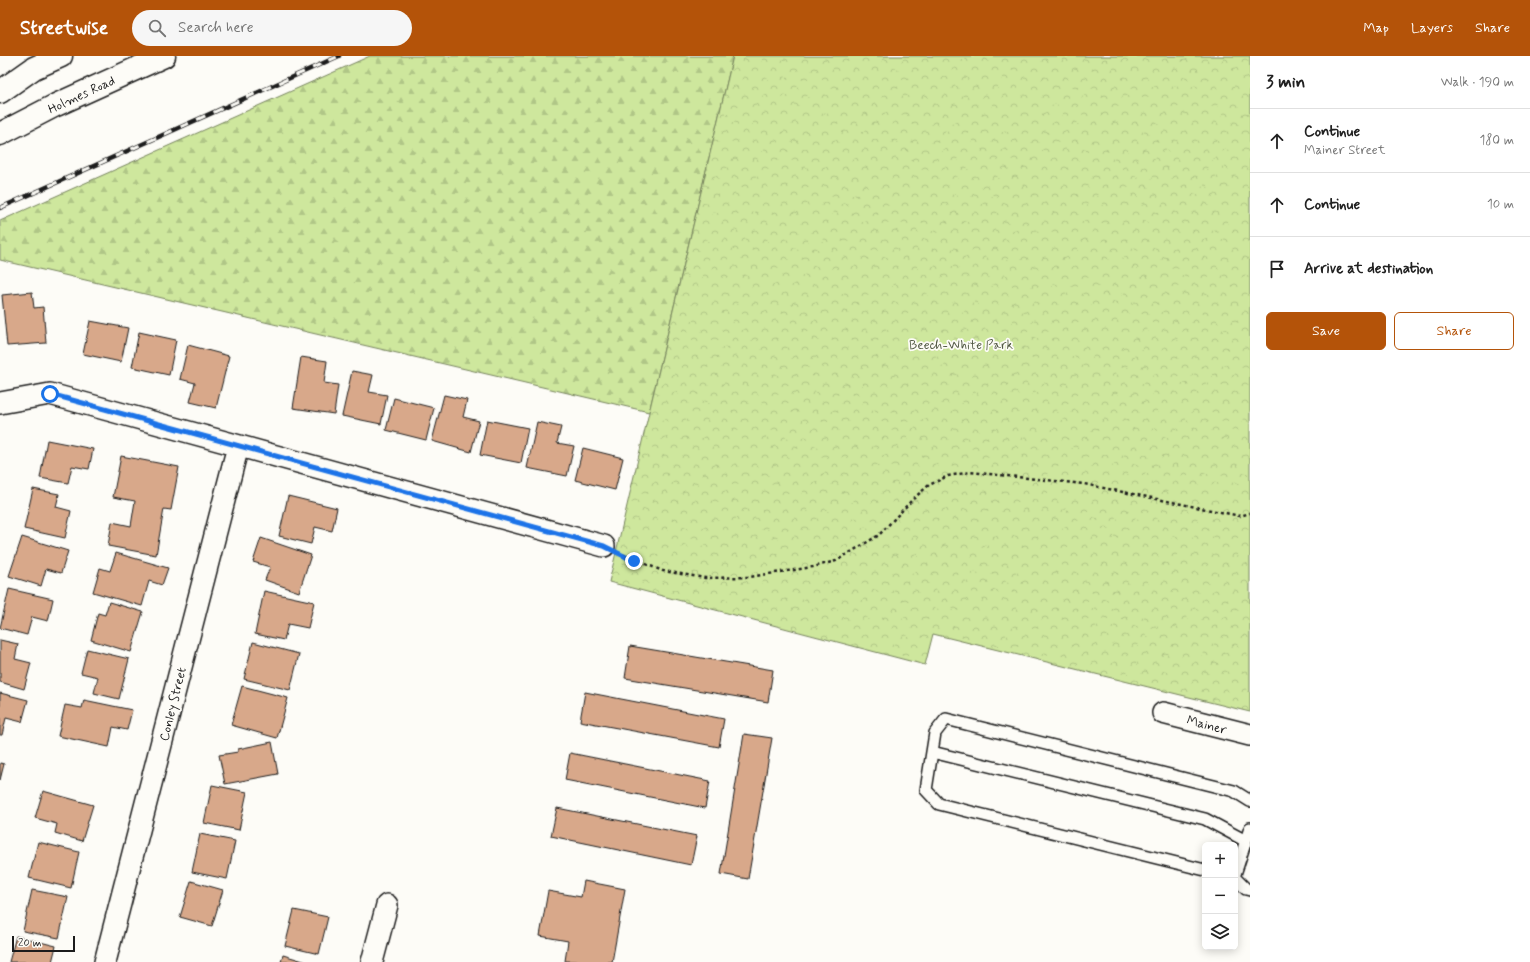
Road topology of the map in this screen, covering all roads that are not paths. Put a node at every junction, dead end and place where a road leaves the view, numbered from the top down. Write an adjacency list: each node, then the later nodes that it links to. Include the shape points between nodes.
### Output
1 (61, 56): 3 (main road, via 34,68)
2 (164, 56): 4 (main road, Holmes Road, via 56,105)
3 (0, 92)
4 (0, 134)
5 (0, 403): 6 (street, via 50,394)
6 (238, 446): 7 (street); 19 (street, Conley Street)
7 (604, 546)
8 (1163, 713): 9 (street, Mainer)
9 (1250, 735)
10 (932, 752): 11 (lane, via 935,732 946,719 1234,791); 13 (lane, via 1205,819); 15 (lane, via 926,790 939,804)
11 (1250, 801)
12 (1250, 828): 13 (lane)
13 (1246, 841): 14 (lane)
14 (1238, 865)
15 (1202, 869)
16 (1238, 881): 17 (lane)
17 (1250, 890)
18 (387, 905): 20 (street)
19 (105, 962)
20 (372, 962)

